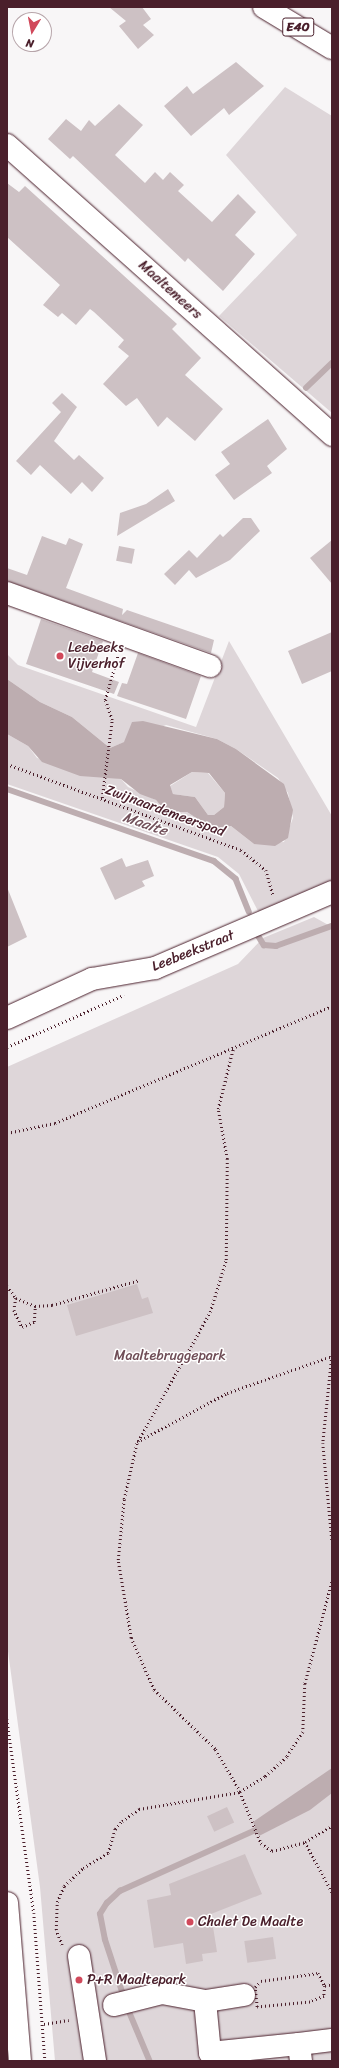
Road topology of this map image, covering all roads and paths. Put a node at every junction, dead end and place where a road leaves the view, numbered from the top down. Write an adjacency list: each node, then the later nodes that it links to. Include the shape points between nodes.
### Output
1 (264, 7): 2 (main road, E40)
2 (332, 48)
3 (7, 146): 4 (main road, Maaltemeers)
4 (332, 436)
5 (7, 594): 6 (main road)
6 (124, 635): 7 (main road); 9 (path, via 105,700 112,720)
7 (210, 666)
8 (7, 764): 9 (path, Zwijnaardemeerspad)
9 (102, 798): 11 (path, Zwijnaardemeerspad, via 216,840 255,859 266,870)
10 (332, 892): 11 (main road, Leebeekstraat)
11 (278, 916): 13 (main road, Leebeekstraat, via 155,968 92,979)
12 (332, 1006): 14 (path)
13 (7, 1018)
14 (233, 1050): 15 (path, via 55,1123); 21 (path, via 218,1109 228,1159 226,1260 210,1312)
15 (7, 1133)
16 (140, 1280): 19 (path, via 52,1305)
17 (7, 1286): 18 (path)
18 (16, 1298): 19 (path); 19 (path, via 14,1310 22,1327 34,1322)
19 (36, 1306)
20 (332, 1356): 21 (path, via 227,1393); 22 (path, via 323,1443)
21 (137, 1442): 25 (path, via 124,1499 118,1560 131,1638 154,1690 215,1749)
22 (332, 1540)
23 (332, 1582): 25 (path, via 305,1684 303,1732 276,1767)
24 (7, 1719): 39 (path, via 34,1914)
25 (240, 1792): 27 (path, via 262,1844 272,1851); 30 (path, via 139,1809 122,1821 115,1829 108,1853 64,1886 57,1902 56,1930 60,1942 68,1952)
26 (332, 1826): 27 (path)
27 (305, 1842): 28 (path)
28 (332, 1892)
29 (7, 1903): 38 (main road)
30 (79, 1956): 40 (main road)
31 (332, 1984): 32 (path)
32 (324, 1986): 32 (path, via 324,1996 310,2002 257,2007 254,1995 261,1981 305,1974 318,1973)
33 (244, 1995): 34 (main road)
34 (205, 2001): 35 (main road, via 162,1993); 37 (main road, via 210,2052)
35 (123, 2003)
36 (332, 2040): 37 (main road)
37 (300, 2053)
38 (20, 2061)
39 (45, 2061)
40 (95, 2061)

